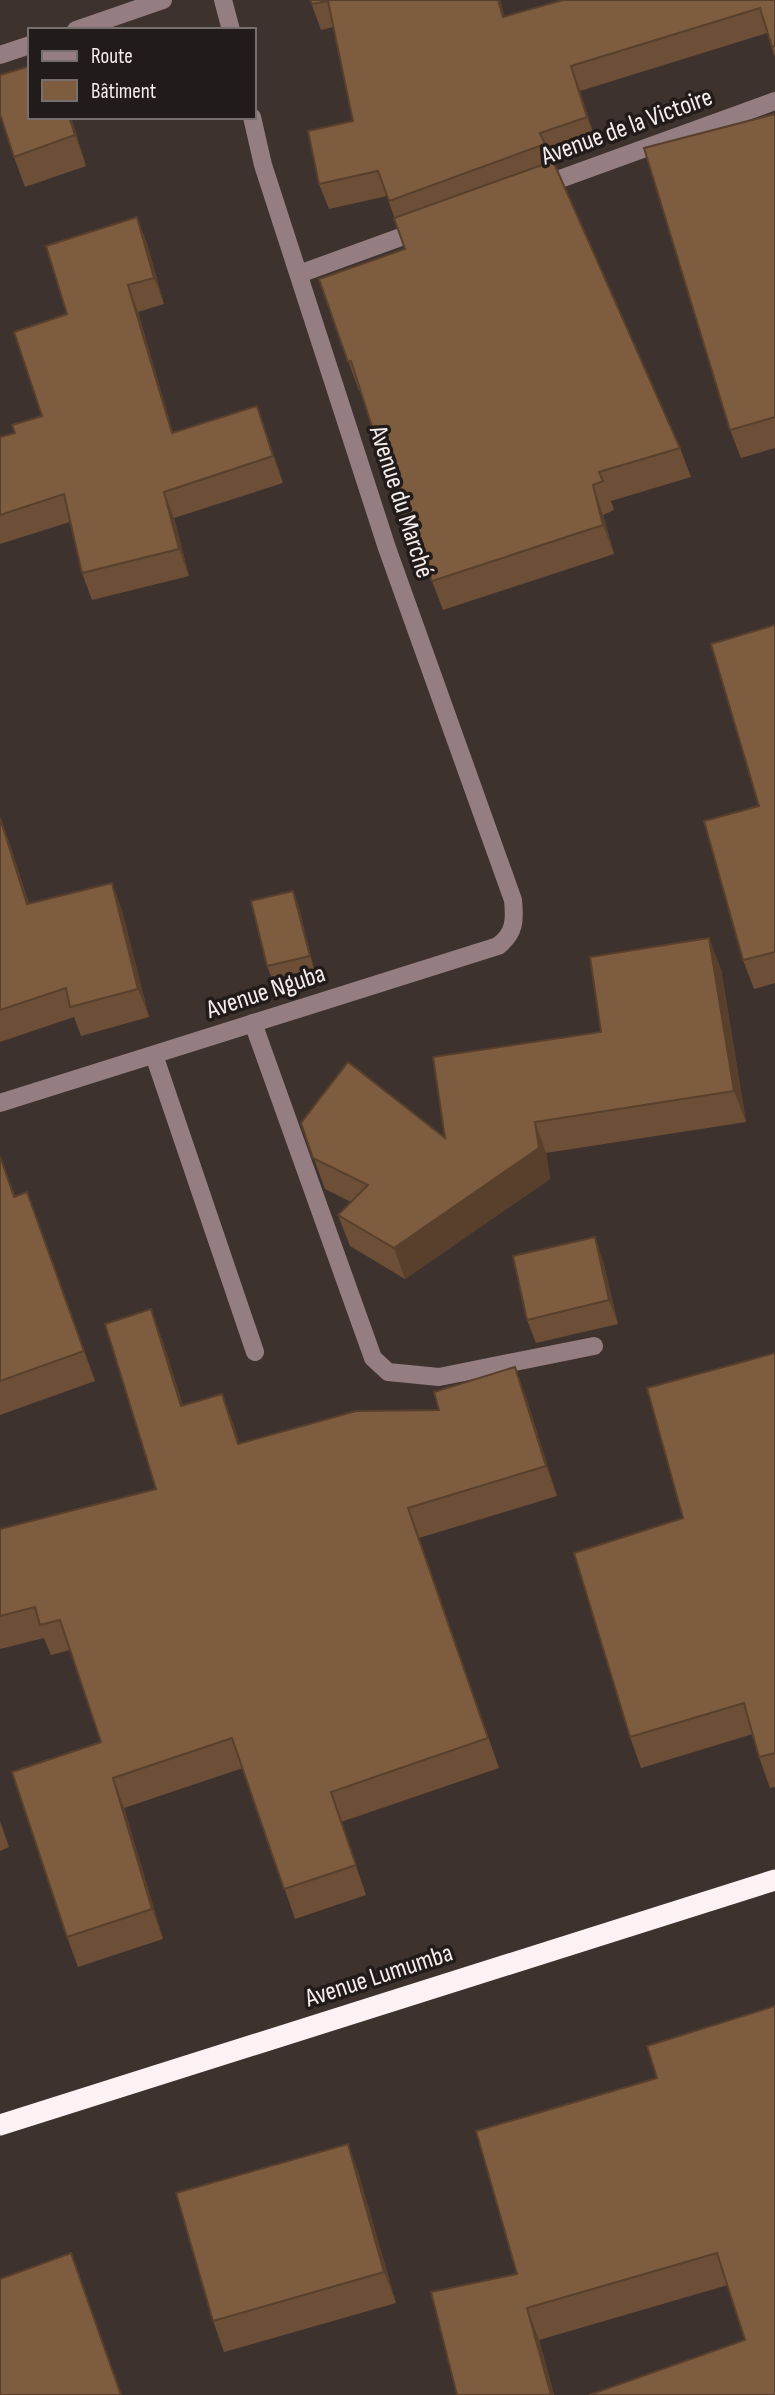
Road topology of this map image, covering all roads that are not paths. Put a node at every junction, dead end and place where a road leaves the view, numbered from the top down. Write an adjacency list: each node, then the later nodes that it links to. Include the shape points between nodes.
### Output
1 (163, 0): 3 (street)
2 (223, 0): 4 (street)
3 (82, 28)
4 (230, 28)
5 (28, 46): 6 (street)
6 (0, 55)
7 (775, 101): 9 (street, Avenue de la Victoire)
8 (252, 119): 11 (street, Avenue du Marché)
9 (518, 194)
10 (440, 222): 11 (street)
11 (299, 274): 12 (street, Avenue du Marché, via 387,548)
12 (513, 900): 13 (street, Avenue Nguba, via 513,927 509,938 498,946)
13 (253, 1023): 14 (street, Avenue Nguba); 16 (street, via 373,1359 388,1372 439,1377)
14 (154, 1055): 15 (street, Avenue Nguba); 17 (street)
15 (0, 1103)
16 (594, 1346)
17 (255, 1352)
18 (775, 1880): 19 (highway, Avenue Lumumba)
19 (0, 2125)

